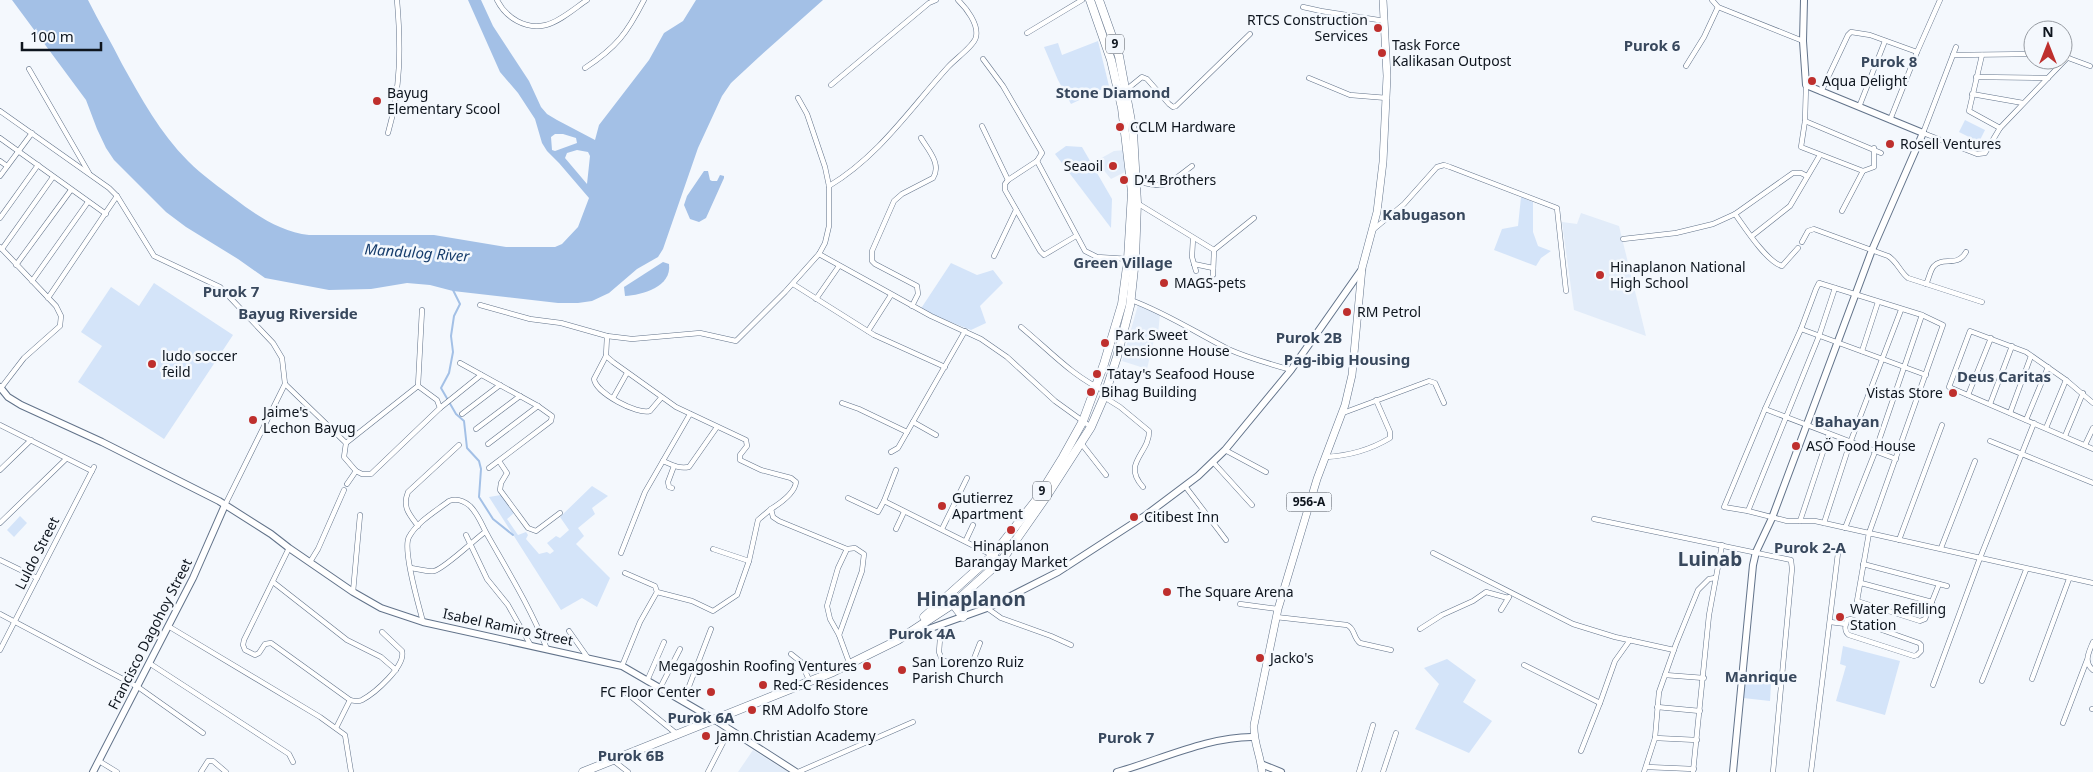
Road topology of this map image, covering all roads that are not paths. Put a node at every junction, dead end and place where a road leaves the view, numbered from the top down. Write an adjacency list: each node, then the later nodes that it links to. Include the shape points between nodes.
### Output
1 (397, 0): 51 (street, via 398,90)
2 (497, 0): 3 (street, via 515,20 536,26 556,21)
3 (587, 0)
4 (644, 0): 30 (street, via 624,36)
5 (936, 0): 36 (street)
6 (958, 0): 71 (street, via 977,29 974,42 948,66 898,128 855,170)
7 (1082, 0): 17 (street)
8 (1090, 0): 95 (highway, 9, via 1111,60 1122,108 1132,192)
9 (1099, 0): 38 (highway, 9, via 1119,56)
10 (1383, 0): 16 (main road, 956-A)
11 (1712, 0): 15 (street)
12 (1804, 0): 20 (street)
13 (1940, 0): 22 (street)
14 (1302, 7): 16 (street)
15 (1718, 7): 20 (street); 28 (street)
16 (1385, 20): 42 (main road, 956-A)
17 (1027, 33)
18 (1250, 34): 38 (street, via 1176,106 1169,104 1142,77)
19 (1885, 41): 22 (street); 39 (street, via 1854,31 1848,34); 44 (street)
20 (1804, 42): 37 (street)
21 (1956, 47): 24 (street)
22 (1917, 52): 46 (street)
23 (2023, 54): 25 (street)
24 (1954, 55): 25 (street); 52 (street)
25 (1982, 55): 33 (street)
26 (983, 59): 60 (street, via 1003,86 1042,154)
27 (2073, 60): 29 (street)
28 (1686, 66)
29 (2090, 66)
30 (585, 68)
31 (29, 69): 65 (street)
32 (2054, 70): 35 (street)
33 (1976, 77): 35 (street); 40 (street)
34 (1309, 78): 42 (street, via 1350,95)
35 (2048, 78): 43 (street)
36 (831, 85)
37 (1806, 86): 39 (street); 47 (street)
38 (1126, 90): 70 (highway, 9)
39 (1821, 92): 44 (street)
40 (1972, 94): 43 (street); 49 (street, via 1968,111)
41 (798, 98): 71 (street, via 807,114)
42 (1387, 98): 82 (main road, 956-A, via 1379,198)
43 (2023, 103): 49 (street)
44 (1859, 107): 46 (street)
45 (0, 111): 50 (street)
46 (1890, 120): 52 (street)
47 (1805, 121): 55 (street); 58 (street, via 1801,148)
48 (982, 126): 69 (street)
49 (2000, 128): 52 (street, via 1985,153 1980,154)
50 (32, 133): 56 (street); 65 (street)
51 (388, 133)
52 (1923, 133): 91 (street)
53 (0, 138): 56 (street)
54 (921, 138): 116 (street, via 936,163 936,173 894,201 872,251 875,264 917,286 918,294)
55 (1874, 148): 57 (street); 64 (street, via 1874,167)
56 (19, 151): 61 (street); 62 (street)
57 (1881, 153)
58 (1820, 155): 64 (street); 67 (street)
59 (0, 161): 62 (street)
60 (1037, 161): 69 (street); 83 (street)
61 (38, 165): 68 (street); 80 (street)
62 (7, 166): 66 (street)
63 (1192, 166): 70 (street, via 1166,185 1153,186)
64 (1863, 171): 77 (street)
65 (90, 174): 73 (street)
66 (0, 176)
67 (1807, 176): 79 (street, via 1793,173); 84 (street, via 1786,211)
68 (53, 177): 72 (street); 88 (street)
69 (1008, 180): 76 (street, via 1005,190)
70 (1137, 181): 75 (highway, 9)
71 (829, 186): 93 (street, via 829,226)
72 (72, 190): 74 (street); 97 (street)
73 (117, 196): 78 (street); 142 (street, via 154,256 217,284 273,343 282,358)
74 (88, 202): 78 (street); 103 (street)
75 (1137, 203): 85 (street); 95 (highway, 9)
76 (1016, 210): 83 (street, via 1044,256); 94 (street)
77 (1842, 211)
78 (106, 214): 110 (street)
79 (1735, 214): 84 (street); 86 (street, via 1693,230)
80 (0, 218)
81 (1254, 218): 90 (street)
82 (1372, 230): 100 (main road, 956-A); 107 (street, via 1408,200 1437,167 1444,165 1557,208)
83 (1076, 236): 95 (street, via 1090,255)
84 (1752, 236): 89 (street, via 1780,266 1786,264)
85 (1193, 238): 90 (street); 96 (street)
86 (1623, 239)
87 (1802, 242): 91 (street, via 1808,231 1814,229)
88 (1, 248): 97 (street)
89 (1798, 248)
90 (1214, 250): 99 (street)
91 (1872, 250): 105 (street, via 1893,258 1908,278); 109 (street)
92 (1966, 252): 105 (street, via 1958,261 1935,265)
93 (818, 254): 98 (street); 104 (street)
94 (994, 256)
95 (1132, 259): 112 (highway, 9); 146 (highway, 9, via 1122,304)
96 (1194, 264): 99 (street); 101 (street)
97 (16, 266): 103 (street)
98 (839, 266): 108 (street); 111 (street)
99 (1213, 268): 102 (street)
100 (1362, 268): 137 (street, 956-A); 161 (main road, 956-A, via 1352,375)
101 (1196, 272)
102 (1213, 275)
103 (32, 281): 110 (street)
104 (793, 284): 111 (street); 124 (street, via 736,341 700,333 632,339)
105 (1926, 284): 114 (street)
106 (1835, 288): 109 (street); 121 (street, via 1818,284); 125 (street)
107 (1566, 291)
108 (891, 295): 116 (street); 122 (street)
109 (1856, 295): 113 (street); 127 (street)
110 (48, 298): 145 (street, via 59,310 60,326 24,358)
111 (816, 299): 122 (street)
112 (1131, 300): 137 (street, via 1163,312 1230,350); 148 (highway, 9)
113 (1878, 302): 118 (street); 129 (street)
114 (1982, 302)
115 (480, 305): 124 (street)
116 (912, 306): 123 (street)
117 (422, 310): 144 (street)
118 (1901, 310): 119 (street); 132 (street)
119 (1922, 315): 136 (street); 140 (street, via 1944,325)
120 (1021, 327): 146 (street, via 1057,360)
121 (1802, 329): 125 (street); 160 (street)
122 (868, 331): 134 (street)
123 (965, 331): 134 (street); 167 (street, via 1007,357 1055,401)
124 (608, 336): 130 (street)
125 (1819, 336): 127 (street); 165 (street)
126 (1991, 338): 128 (street); 149 (street); 149 (street, via 1970,331 1949,387)
127 (1837, 343): 129 (street); 174 (street)
128 (2012, 346): 131 (street); 157 (street)
129 (1862, 351): 132 (street)
130 (606, 356): 138 (street); 151 (street, via 595,384)
131 (2031, 356): 135 (street); 162 (street)
132 (1882, 359): 136 (street); 186 (street)
133 (460, 363): 139 (street)
134 (945, 367): 168 (street)
135 (2048, 367): 141 (street); 166 (street)
136 (1904, 368): 140 (street); 193 (street)
137 (1291, 370): 191 (street, 956-A)
138 (628, 373): 151 (street); 152 (street)
139 (481, 375): 143 (street); 159 (street)
140 (1926, 375): 197 (street)
141 (2066, 380): 147 (street); 175 (street)
142 (284, 384): 184 (street); 218 (street)
143 (500, 384): 150 (street); 163 (street)
144 (418, 386): 159 (street, via 437,400); 184 (street)
145 (0, 387): 218 (street, Isabel Ramiro Street, via 21,406 102,442)
146 (1096, 387): 148 (street); 167 (highway, 9)
147 (2083, 393): 156 (street); 181 (street)
148 (1104, 394): 173 (highway, 9); 214 (street, via 1149,431 1135,468 1136,479)
149 (1968, 395): 157 (street)
150 (520, 396): 158 (street); 177 (street)
151 (614, 398): 152 (street, via 630,408 645,412 650,411)
152 (661, 398): 164 (street)
153 (1376, 400): 155 (street, via 1430,381); 161 (street); 195 (street, via 1390,438 1374,448)
154 (842, 403): 178 (street)
155 (1444, 403)
156 (2093, 403)
157 (1990, 404): 162 (street)
158 (538, 406): 187 (street); 198 (street, via 552,416 551,421)
159 (440, 408): 206 (street, via 371,474)
160 (1765, 409): 165 (street); 221 (street, via 1724,506)
161 (1342, 413): 195 (main road, 956-A)
162 (2010, 413): 166 (street)
163 (462, 414)
164 (690, 414): 172 (street); 199 (street)
165 (1785, 417): 174 (street); 221 (street)
166 (2026, 420): 169 (street)
167 (1083, 421): 173 (street); 251 (highway, 9, via 1037,499)
168 (913, 422): 178 (street); 180 (street)
169 (2034, 423): 175 (street); 194 (street)
170 (0, 425): 182 (street)
171 (1942, 425): 240 (street)
172 (717, 427): 202 (street, via 693,462 683,468); 220 (street, via 746,440 747,446 740,460 796,482 782,502)
173 (1091, 427): 185 (highway, 9)
174 (1807, 427): 179 (street); 225 (street)
175 (2046, 428): 181 (street)
176 (2093, 428): 189 (street)
177 (476, 429)
178 (907, 432): 192 (street, via 896,451)
179 (1829, 434): 186 (street); 227 (street)
180 (936, 435)
181 (2065, 436): 189 (street)
182 (30, 440): 196 (street); 204 (street)
183 (1990, 441): 194 (street)
184 (346, 443): 206 (street, via 344,457)
185 (1080, 443): 208 (street); 254 (highway, 9)
186 (1850, 443): 193 (street); 229 (street)
187 (488, 444)
188 (459, 445): 231 (street, via 408,492 404,501 406,511)
189 (2085, 445): 190 (street)
190 (2093, 449)
191 (1225, 450): 201 (street, 956-A); 207 (street)
192 (891, 452)
193 (1875, 452): 197 (street); 233 (street)
194 (2021, 453): 210 (street); 252 (street)
195 (1325, 457): 277 (main road, 956-A)
196 (66, 459): 228 (street); 261 (street, Luldo Street, via 93,469)
197 (1896, 459): 236 (street)
198 (498, 461): 203 (street); 223 (street, via 506,473 500,490 528,528 536,531)
199 (663, 461): 202 (street); 248 (street, via 645,492)
200 (1975, 461): 245 (street)
201 (1213, 462): 212 (street, 956-A); 219 (street)
202 (674, 466): 213 (street, via 668,482)
203 (489, 468)
204 (0, 470)
205 (896, 470): 217 (street)
206 (356, 471): 211 (street)
207 (1266, 472)
208 (1106, 475)
209 (967, 478): 232 (street)
210 (2093, 483)
211 (348, 484)
212 (1185, 486): 239 (street); 275 (street, 956-A, via 1058,572)
213 (672, 488)
214 (1143, 488)
215 (344, 490): 256 (street)
216 (848, 498): 217 (street, via 878,512)
217 (884, 501): 222 (street)
218 (222, 503): 243 (street, Isabel Ramiro Street); 285 (street, Francisco Dagohoy Street, via 212,538)
219 (1252, 505)
220 (771, 510): 244 (street, via 779,521); 255 (street, via 758,520)
221 (1748, 511): 225 (street)
222 (904, 512): 232 (street); 234 (street)
223 (560, 513)
224 (360, 515): 269 (street)
225 (1772, 518): 227 (street); 247 (street)
226 (1594, 519): 242 (street)
227 (1800, 521): 229 (street)
228 (0, 523)
229 (1824, 523): 233 (street)
230 (973, 524): 238 (street)
231 (418, 526): 235 (street, via 454,499 470,506); 258 (street, via 407,541)
232 (942, 528): 238 (street)
233 (1845, 528): 236 (street)
234 (896, 529)
235 (486, 532): 241 (street); 299 (street, via 524,598)
236 (1869, 533): 240 (street); 257 (street)
237 (466, 536): 241 (street)
238 (966, 540): 251 (street)
239 (1226, 540)
240 (1899, 540): 245 (street)
241 (470, 543): 258 (street, via 434,571); 296 (street, via 487,579 508,605)
242 (1722, 545): 247 (street); 262 (street)
243 (289, 548): 256 (street, Isabel Ramiro Street); 264 (street)
244 (846, 548): 290 (street, via 828,601 830,619); 290 (street, via 851,547 864,554 864,562)
245 (1941, 548): 252 (street)
246 (713, 549): 255 (street)
247 (1756, 552): 360 (street); 361 (street, via 1788,558 1792,562)
248 (621, 553)
249 (1838, 553): 282 (street)
250 (1433, 554): 271 (street)
251 (993, 555): 254 (street); 291 (highway, 9)
252 (1980, 558): 259 (street); 318 (street)
253 (0, 560): 261 (street)
254 (1002, 560): 273 (highway, 9)
255 (749, 561): 270 (street, via 737,595 713,611 692,601)
256 (310, 562): 269 (street, Isabel Ramiro Street)
257 (1864, 564): 265 (street); 267 (street)
258 (410, 568): 281 (street)
259 (2026, 570): 263 (street); 316 (street)
260 (625, 573): 270 (street, via 656,586)
261 (37, 578): 280 (street, Luldo Street)
262 (1715, 578): 302 (street, via 1698,590); 313 (street)
263 (2069, 579): 266 (street); 314 (street)
264 (273, 582): 310 (street, via 347,640 381,657); 322 (street, via 244,640 245,650 255,655 265,644 271,644)
265 (1861, 583): 272 (street); 272 (street, via 1857,601 1918,621 1925,620)
266 (2093, 583)
267 (1939, 584): 268 (street); 272 (street)
268 (1947, 586)
269 (354, 592): 281 (street, Isabel Ramiro Street, via 392,613)
270 (657, 592): 309 (street, via 640,622)
271 (1509, 596): 276 (street); 287 (street, via 1486,592); 292 (street, via 1572,624)
272 (1932, 602)
273 (953, 604): 279 (highway); 291 (highway, 9)
274 (1240, 604): 277 (street)
275 (987, 608): 279 (street, 956-A); 297 (street, via 1001,618)
276 (1501, 610)
277 (1277, 613): 301 (street, via 1347,625 1352,627 1360,643); 336 (main road, 956-A, via 1255,716)
278 (0, 614): 280 (street)
279 (963, 617): 284 (street, 956-A)
280 (14, 622): 300 (street, Luldo Street); 319 (street)
281 (423, 622): 296 (street, Isabel Ramiro Street)
282 (1830, 622): 283 (street); 362 (street)
283 (1846, 624): 283 (street, via 1851,619 1919,643 1921,651 1914,656 1849,635)
284 (942, 625): 291 (street, 956-A); 295 (street, via 939,652 942,660 969,663 973,661)
285 (168, 626): 306 (street, Francisco Dagohoy Street); 331 (street)
286 (711, 629): 323 (street)
287 (1420, 630)
288 (569, 631): 304 (street)
289 (382, 632): 310 (street, via 402,651 402,661)
290 (839, 635): 307 (street)
291 (897, 640): 307 (highway, 9)
292 (1630, 640): 302 (street); 324 (street, via 1615,661)
293 (664, 642): 315 (street)
294 (2093, 642): 305 (street)
295 (980, 643)
296 (530, 644): 299 (street, Isabel Ramiro Street)
297 (1071, 645)
298 (680, 648): 320 (street)
299 (547, 649): 304 (street, Isabel Ramiro Street)
300 (0, 650)
301 (1391, 650)
302 (1674, 650): 312 (street)
303 (791, 654): 317 (street, via 801,662)
304 (588, 658): 309 (street, Isabel Ramiro Street)
305 (2087, 660): 311 (street); 329 (street)
306 (149, 663): 319 (street, Francisco Dagohoy Street); 342 (street, via 289,754)
307 (850, 665): 317 (highway, 9)
308 (1524, 665): 324 (street)
309 (622, 666): 315 (street, Isabel Ramiro Street)
310 (396, 670): 322 (street, via 362,700)
311 (2093, 670)
312 (1665, 675): 313 (street); 325 (street)
313 (1704, 678): 326 (street)
314 (2032, 679)
315 (647, 681): 320 (street, Isabel Ramiro Street)
316 (1982, 681)
317 (810, 682): 327 (highway, 9)
318 (1933, 685)
319 (138, 687): 333 (street); 340 (street, Francisco Dagohoy Street)
320 (660, 688): 323 (street, Isabel Ramiro Street)
321 (623, 690): 335 (street)
322 (350, 700): 331 (street)
323 (682, 702): 327 (street, Isabel Ramiro Street)
324 (1600, 704): 339 (street)
325 (1658, 707): 326 (street); 337 (street)
326 (1700, 712): 338 (street)
327 (715, 720): 332 (street, Isabel Ramiro Street); 335 (highway, 9)
328 (913, 722): 355 (street)
329 (2063, 723)
330 (1373, 725): 358 (street)
331 (336, 728): 344 (street, via 347,738)
332 (729, 731): 354 (street); 355 (street, Isabel Ramiro Street)
333 (203, 733)
334 (1396, 733): 359 (street)
335 (678, 735): 341 (highway, 9)
336 (1254, 737): 343 (main road, 956-A); 356 (street, via 1230,738)
337 (1655, 738): 338 (street); 345 (street)
338 (1697, 740): 346 (street)
339 (1581, 751)
340 (99, 761): 347 (street, Francisco Dagohoy Street); 348 (street)
341 (614, 761): 352 (highway, 9); 353 (street)
342 (293, 762)
343 (1262, 768): 357 (street)
344 (351, 769): 351 (street)
345 (1646, 770): 346 (street)
346 (1694, 771)
347 (94, 772)
348 (117, 772)
349 (201, 772): 350 (street, via 208,761 213,761)
350 (226, 772)
351 (345, 772)
352 (584, 772)
353 (628, 772)
354 (708, 772)
355 (797, 772)
356 (1117, 772)
357 (1281, 772)
358 (1359, 772)
359 (1383, 772)
360 (1732, 772)
361 (1773, 772)
362 (1811, 772)

